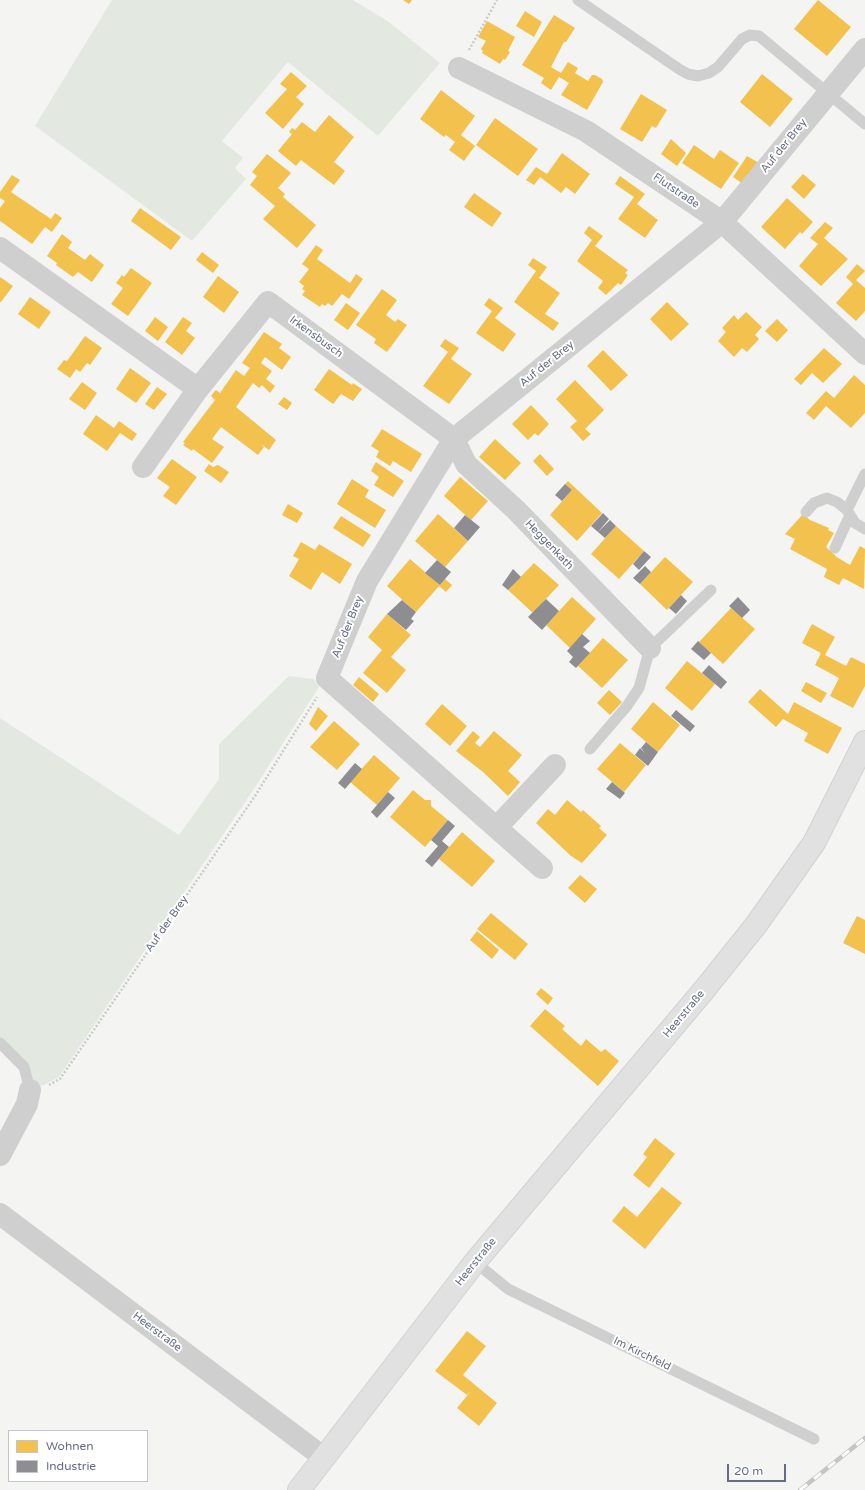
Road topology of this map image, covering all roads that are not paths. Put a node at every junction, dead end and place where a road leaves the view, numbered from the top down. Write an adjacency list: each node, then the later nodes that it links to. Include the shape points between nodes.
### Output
1 (578, 0): 4 (lane, via 688,74 698,76 709,73 718,67 742,39 750,35 759,36)
2 (865, 49): 4 (street, Auf der Brey)
3 (459, 68): 6 (street, Flutstraße, via 586,131)
4 (827, 94): 5 (lane); 6 (street, Auf der Brey)
5 (865, 124)
6 (722, 222): 8 (street, Flutstraße); 10 (street, Auf der Brey)
7 (0, 248): 9 (street)
8 (865, 354)
9 (198, 389): 10 (street, Irkensbusch, via 268,302); 11 (street, Irkensbusch)
10 (454, 439): 18 (street, Heggenkath, via 466,464 516,510); 22 (street, Auf der Brey, via 367,581 327,678)
11 (143, 467)
12 (865, 474): 14 (lane)
13 (806, 512): 14 (lane, via 814,503 827,498 837,502)
14 (848, 513): 15 (lane, via 855,524); 16 (lane)
15 (865, 529)
16 (835, 548)
17 (711, 590): 18 (lane)
18 (650, 648): 20 (lane, via 639,688)
19 (865, 742): 28 (main road, Heerstraße, via 814,843 756,925)
20 (590, 749)
21 (555, 765): 22 (street)
22 (498, 827): 23 (street)
23 (542, 868)
24 (0, 1043): 25 (lane, via 24,1067)
25 (30, 1090): 26 (street, via 27,1104)
26 (0, 1155)
27 (0, 1214): 30 (street, Heerstraße)
28 (475, 1262): 29 (lane, Im Kirchfeld, via 508,1289); 30 (main road, Heerstraße)
29 (814, 1439)
30 (323, 1457): 31 (main road)
31 (299, 1490)

